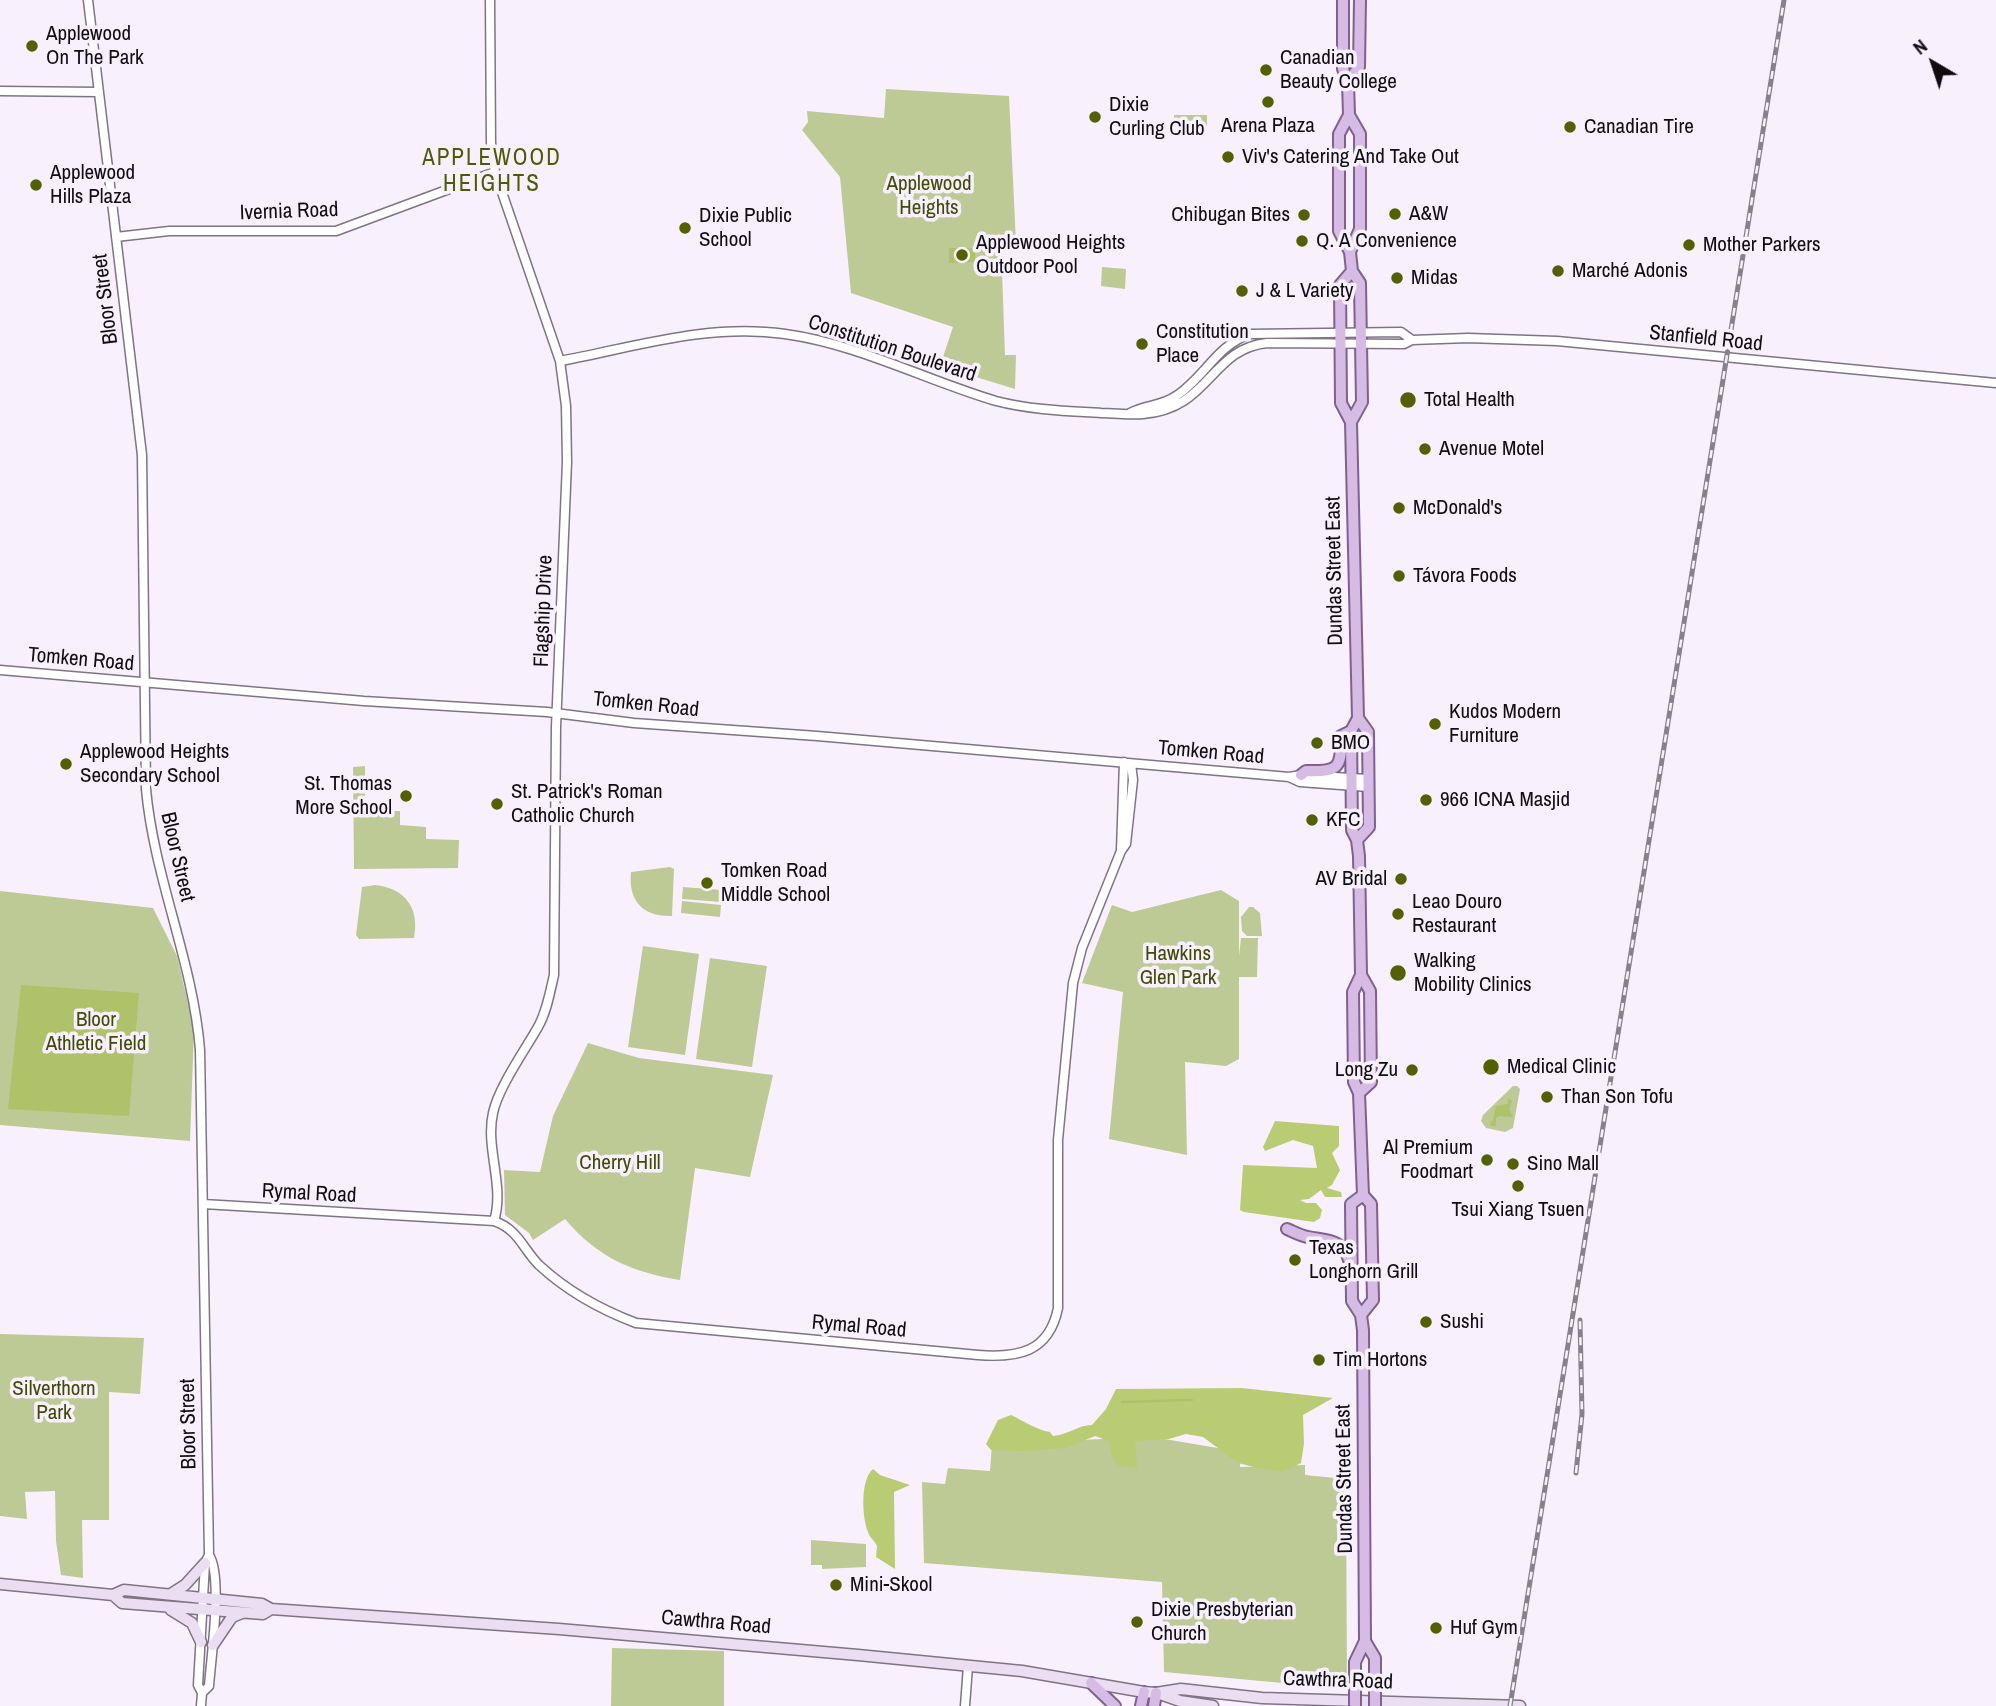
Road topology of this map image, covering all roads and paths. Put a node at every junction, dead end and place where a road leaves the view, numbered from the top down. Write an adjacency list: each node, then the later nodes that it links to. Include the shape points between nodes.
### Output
1 (88, 0): 7 (street, Bloor Street)
2 (490, 0): 9 (street, Flagship Drive)
3 (1343, 0): 5 (main road, Dundas Street East, via 1343,69)
4 (1360, 0): 5 (main road, Dundas Street East, via 1360,67)
5 (1348, 82): 8 (main road, Dundas Street East)
6 (0, 91): 7 (street)
7 (99, 92): 10 (street, Bloor Street)
8 (1349, 115): 11 (main road, Dundas Street East, via 1360,134 1360,229); 11 (main road, Dundas Street East, via 1339,134 1339,231)
9 (495, 172): 10 (street, Ivernia Road, via 336,231 169,231); 15 (street, Flagship Drive)
10 (116, 237): 19 (street, Bloor Street, via 142,468)
11 (1350, 252): 12 (main road, Dundas Street East)
12 (1352, 271): 13 (main road, Dundas Street East, via 1360,283); 14 (main road, Dundas Street East, via 1339,285)
13 (1361, 338): 14 (street, Stanfield Road); 16 (street, Stanfield Road, via 1404,344 1468,338 1557,341); 17 (main road, Dundas Street East, via 1362,402)
14 (1340, 339): 15 (street, Constitution Boulevard, via 1254,334 1240,338 1173,398 1130,413 1017,406 849,349 810,338 754,331 691,334); 17 (main road, Dundas Street East, via 1341,403)
15 (560, 361): 20 (street, Flagship Drive, via 567,462)
16 (1996, 383)
17 (1351, 422): 21 (main road, Dundas Street East)
18 (0, 670): 19 (street, Tomken Road)
19 (145, 683): 20 (street, Tomken Road); 32 (street, Bloor Street, via 149,819 198,1025)
20 (558, 713): 23 (street, Tomken Road); 33 (street, Flagship Drive, via 554,975 537,1028 493,1110 498,1208)
21 (1358, 718): 22 (main road, Dundas Street East); 27 (main road, Dundas Street East, via 1368,732)
22 (1351, 731): 24 (main road, via 1341,736 1342,758 1336,767); 26 (main road, Dundas Street East)
23 (1128, 763): 25 (street, Tomken Road); 33 (street, Rymal Road, via 1121,851 1082,948 1073,983 1058,1140 1058,1308 1052,1328 1034,1348 1006,1356 978,1355 636,1323 577,1296 536,1261 511,1229)
24 (1301, 775): 25 (street, Tomken Road); 26 (street, Tomken Road)
25 (1289, 777): 26 (street, Tomken Road, via 1300,782)
26 (1352, 782): 27 (street, Tomken Road); 28 (main road, Dundas Street East, via 1352,830)
27 (1368, 783): 28 (main road, Dundas Street East, via 1369,827)
28 (1357, 840): 29 (main road, Dundas Street East)
29 (1361, 975): 30 (main road, Dundas Street East, via 1353,992 1354,1082); 30 (main road, Dundas Street East, via 1370,990 1371,1082)
30 (1359, 1093): 31 (main road, Dundas Street East)
31 (1363, 1195): 35 (main road, Dundas Street East, via 1351,1204); 36 (main road, Dundas Street East, via 1371,1204 1373,1300)
32 (203, 1205): 33 (street, Rymal Road); 37 (street, Bloor Street)
33 (494, 1221)
34 (1287, 1229): 35 (main road, via 1336,1242 1346,1253)
35 (1352, 1278): 36 (main road, Dundas Street East, via 1352,1301)
36 (1361, 1315): 48 (main road, Dundas Street East)
37 (207, 1559): 39 (main road); 41 (street, Bloor Street); 42 (street, Bloor Street, via 215,1563)
38 (0, 1584): 40 (main road, Cawthra Road)
39 (171, 1594): 40 (main road, Cawthra Road, via 124,1590); 41 (main road, Cawthra Road)
40 (113, 1595): 43 (main road, Cawthra Road, via 122,1603)
41 (203, 1597): 42 (main road, Cawthra Road); 44 (street, Bloor Street)
42 (215, 1598): 45 (main road, Cawthra Road); 46 (street, Bloor Street)
43 (167, 1608): 44 (main road, Cawthra Road); 49 (main road, via 192,1623)
44 (203, 1609): 46 (main road, Cawthra Road); 49 (street, Bloor Street)
45 (271, 1609): 47 (main road, Cawthra Road, via 263,1614); 51 (main road, Cawthra Road, via 580,1630)
46 (215, 1611): 47 (main road, Cawthra Road); 50 (street, Bloor Street)
47 (242, 1613): 50 (main road, via 232,1617)
48 (1365, 1641): 62 (main road, Dundas Street East, bridge, via 1354,1662); 63 (main road, Dundas Street East, bridge, via 1376,1658)
49 (201, 1642): 54 (street, Bloor Street, via 198,1685)
50 (213, 1645): 54 (street, Bloor Street, via 209,1686)
51 (968, 1666): 52 (main road, Cawthra Road); 57 (street)
52 (1091, 1683): 53 (main road, Cawthra Road); 58 (main road)
53 (1144, 1692): 55 (main road, Cawthra Road); 59 (main road)
54 (202, 1693): 56 (street, Bloor Street)
55 (1156, 1693): 60 (main road); 61 (main road, Cawthra Road); 64 (main road, Cawthra Road, via 1181,1689 1275,1698)
56 (201, 1706)
57 (965, 1706)
58 (1115, 1706)
59 (1141, 1706)
60 (1154, 1706)
61 (1213, 1706)
62 (1355, 1706)
63 (1375, 1706)
64 (1520, 1706)

